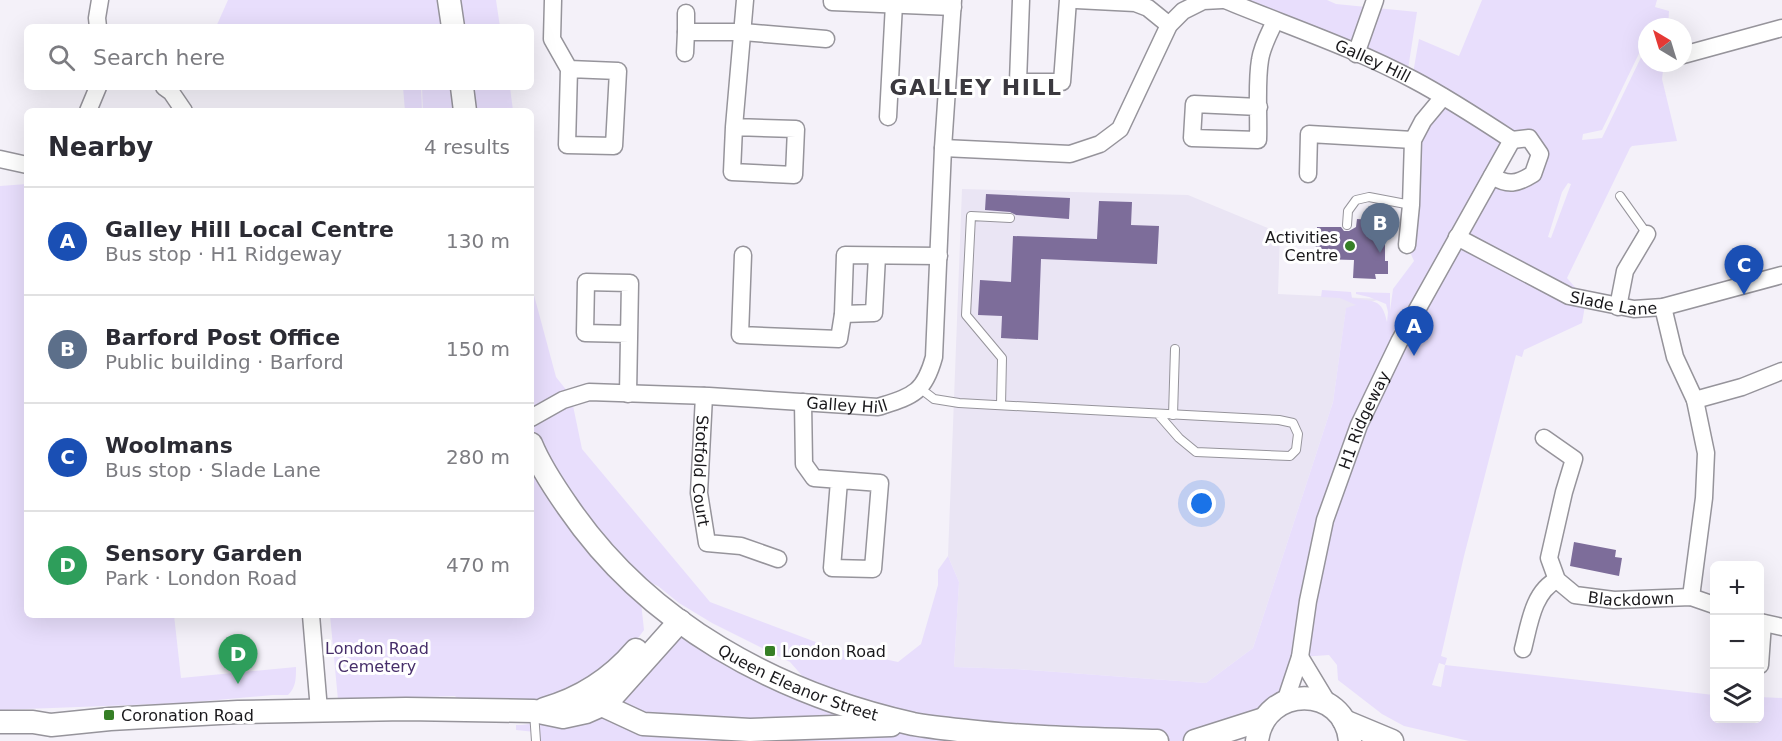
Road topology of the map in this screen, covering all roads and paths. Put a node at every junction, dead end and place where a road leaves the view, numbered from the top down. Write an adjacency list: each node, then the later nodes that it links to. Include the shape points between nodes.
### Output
1 (100, 0): 15 (street)
2 (449, 0): 16 (street)
3 (554, 0): 25 (street, via 552,39)
4 (745, 0): 20 (street)
5 (832, 0): 11 (street)
6 (1021, 0): 7 (street, via 1018,82 1062,82)
7 (1068, 0)
8 (1076, 0): 17 (street, via 1135,3)
9 (1223, 0): 14 (street, Galley Hill); 17 (street, Galley Hill, via 1203,1 1183,11)
10 (1375, 0): 24 (street)
11 (890, 3): 12 (street); 34 (street)
12 (953, 4): 38 (street)
13 (686, 13): 19 (street)
14 (1275, 21): 24 (street, Galley Hill); 30 (street, via 1260,62)
15 (98, 24)
16 (453, 24)
17 (1169, 25): 38 (street, Galley Hill, via 1120,129 1100,144 1070,154)
18 (1782, 28): 23 (street)
19 (686, 32): 20 (street); 22 (street)
20 (743, 32): 21 (street); 35 (street)
21 (826, 39)
22 (685, 53)
23 (1692, 53)
24 (1356, 54): 29 (street, Galley Hill)
25 (569, 69): 25 (street, via 567,145 614,146 618,71)
26 (97, 90): 31 (street)
27 (168, 90): 32 (street)
28 (462, 90): 33 (street)
29 (1443, 97): 36 (street); 37 (street, Galley Hill)
30 (1259, 107)
31 (89, 108)
32 (182, 108)
33 (465, 108)
34 (888, 117)
35 (734, 127): 35 (street, via 796,129 794,175 732,172)
36 (1413, 140): 41 (street, via 1309,134); 44 (street)
37 (1512, 140): 42 (street, H1 Ridgeway); 42 (street, Galley Hill, via 1529,138 1540,154 1533,174 1518,183 1503,183)
38 (944, 148): 52 (street)
39 (0, 159): 40 (street)
40 (24, 164)
41 (1308, 174)
42 (1492, 176): 48 (street, H1 Ridgeway)
43 (1620, 196): 47 (lane)
44 (1411, 205): 46 (lane, via 1370,197 1356,200 1348,211); 49 (street)
45 (1010, 218): 65 (lane, via 971,216 966,315 1002,358)
46 (1347, 225)
47 (1647, 234): 54 (street, via 1625,272)
48 (1457, 237): 54 (street, Slade Lane, via 1569,296); 81 (street, H1 Ridgeway, via 1359,425 1325,520)
49 (1407, 245)
50 (743, 255): 56 (street, via 740,335 839,339)
51 (877, 256): 52 (street); 56 (street, via 874,314); 56 (street, via 845,255)
52 (939, 256): 60 (street, via 934,357)
53 (1782, 275): 55 (street, Slade Lane)
54 (1618, 307): 55 (street, Slade Lane)
55 (1663, 307): 63 (street, Blackdown, via 1675,357)
56 (843, 314)
57 (629, 334): 61 (street)
58 (1175, 349): 67 (lane)
59 (1782, 371): 63 (street)
60 (921, 388): 64 (street, Galley Hill, via 904,399 878,407); 65 (lane, via 934,399)
61 (628, 394): 62 (street, Galley Hill); 68 (street, Galley Hill, via 589,392 563,400)
62 (704, 396): 64 (street, Galley Hill); 72 (street, Stotfold Court, via 699,493 707,543 741,546)
63 (1695, 400): 74 (street, Blackdown, via 1706,453)
64 (803, 402): 71 (street, via 804,464 814,478)
65 (1001, 405): 66 (lane)
66 (1158, 414): 67 (lane); 67 (lane, via 1196,452 1290,456 1296,450 1298,434 1293,423)
67 (1173, 415)
68 (534, 416)
69 (1544, 438): 73 (street, via 1581,462 1564,492 1549,558)
70 (534, 449): 76 (street, Queen Eleanor Street, via 584,530 617,569)
71 (839, 481): 71 (street, via 880,483 873,569 832,568)
72 (778, 559)
73 (1557, 580): 74 (street, Blackdown, via 1575,595 1614,600); 80 (street, via 1540,596)
74 (1691, 597): 75 (street, Blackdown)
75 (1710, 604)
76 (674, 617): 83 (street, via 639,669); 85 (street, via 603,680 567,701); 89 (street, Queen Eleanor Street, via 722,650 790,685)
77 (311, 618): 84 (street)
78 (1764, 623): 79 (street)
79 (1782, 627)
80 (1523, 649)
81 (1300, 657): 82 (street, H1 Ridgeway); 88 (street)
82 (1285, 702): 86 (street); 88 (street, via 1312,699)
83 (602, 705): 85 (street, via 563,717); 89 (street, via 643,724 781,730)
84 (319, 711): 85 (street); 90 (street, via 144,717)
85 (534, 711): 91 (lane)
86 (1264, 719): 93 (street); 94 (street)
87 (0, 722): 90 (street, via 33,722)
88 (1341, 722): 95 (street)
89 (914, 724): 92 (street, Queen Eleanor Street, via 1009,736)
90 (50, 733)
91 (536, 741)
92 (1157, 741)
93 (1195, 741)
94 (1257, 741)
95 (1392, 741)

